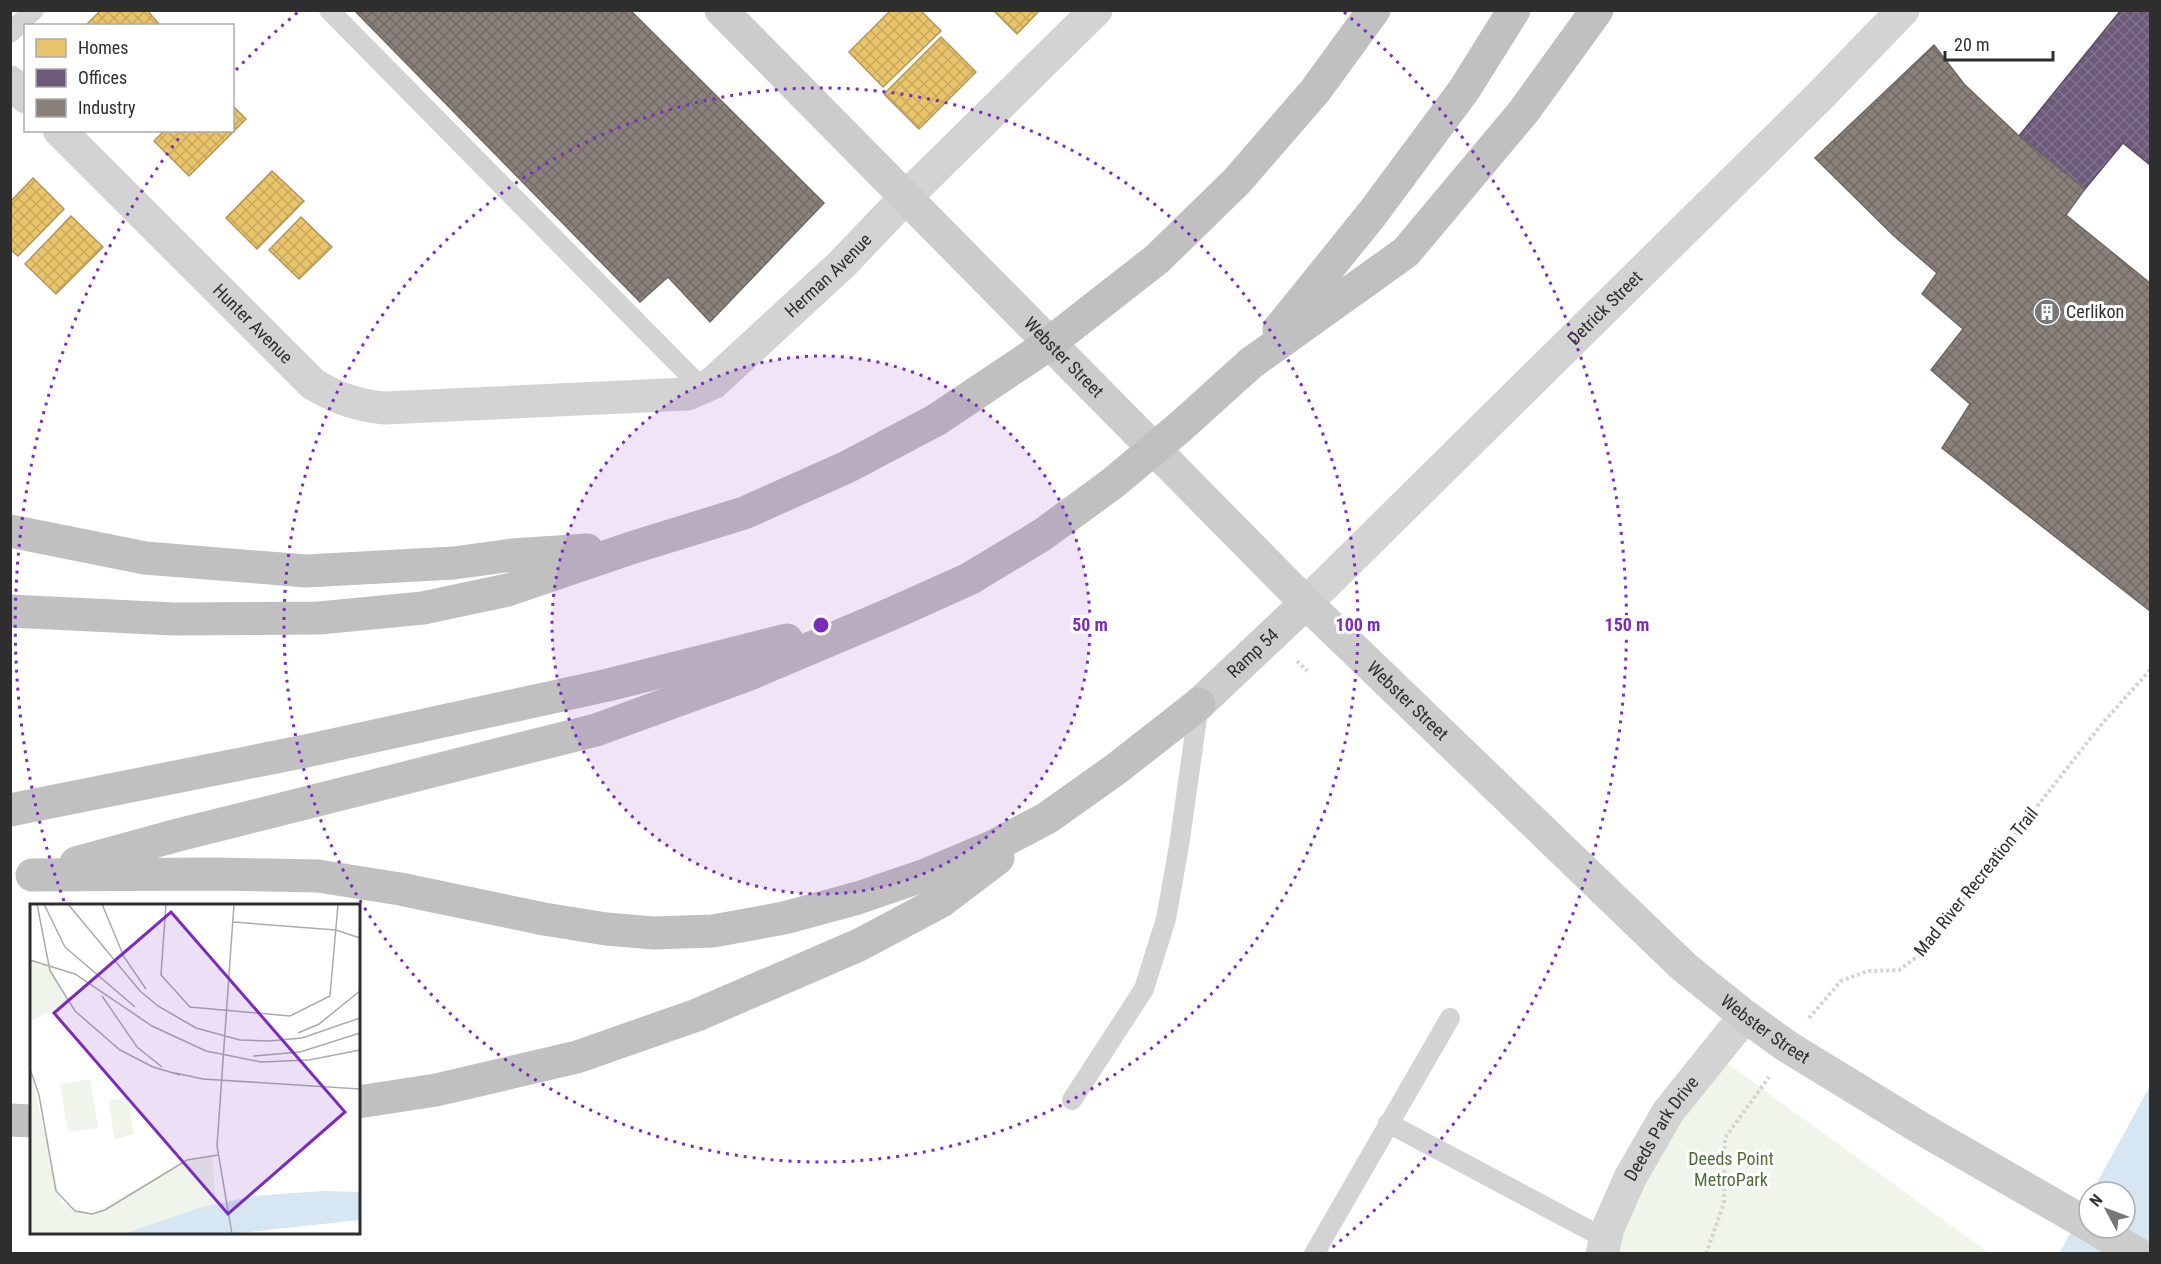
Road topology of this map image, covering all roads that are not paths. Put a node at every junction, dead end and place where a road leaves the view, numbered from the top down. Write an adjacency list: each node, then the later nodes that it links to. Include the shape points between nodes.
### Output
1 (33, 10): 9 (lane)
2 (329, 10): 15 (lane)
3 (721, 10): 13 (street, Webster Street)
4 (1096, 10): 13 (street, Herman Avenue)
5 (1374, 10): 18 (highway, bridge, via 1315,91 1237,181 1156,259 1042,349 936,420 848,467 744,513)
6 (1514, 10): 14 (highway, via 1464,90 1372,214)
7 (1597, 10): 14 (highway, via 1524,111 1406,252)
8 (1904, 10): 19 (street, Detrick Street)
9 (10, 33)
10 (10, 82): 11 (street)
11 (24, 95)
12 (61, 132): 16 (street, Hunter Avenue, via 313,384 336,398 371,407)
13 (906, 197): 15 (street, Herman Avenue, via 842,264 713,383); 19 (street, Webster Street)
14 (1251, 363): 21 (highway, bridge, via 1113,483 1042,535 969,579)
15 (702, 388): 16 (street, Herman Avenue, via 688,394)
16 (496, 402)
17 (10, 531): 18 (highway, via 145,558 306,571)
18 (630, 548): 20 (highway, via 508,590 423,609 319,618 174,620)
19 (1306, 603): 22 (street, Ramp 54); 26 (street, Webster Street, via 1684,967)
20 (10, 611)
21 (891, 614): 23 (highway, via 608,685); 25 (highway, via 747,675 596,730)
22 (1199, 704): 24 (highway); 28 (lane, via 1166,919 1144,989)
23 (10, 810)
24 (1047, 818): 25 (highway, via 971,856 858,898 784,918 713,931 654,933 606,929 318,876); 29 (highway, via 940,902 859,945 697,1016 577,1057 436,1090)
25 (21, 878)
26 (1744, 1016): 33 (street, Webster Street, via 1922,1129); 35 (street, Deeds Park Drive, via 1668,1112 1630,1178)
27 (1450, 1017): 32 (lane)
28 (1072, 1100)
29 (360, 1102)
30 (10, 1120): 31 (highway)
31 (30, 1121)
32 (1388, 1123): 35 (lane); 36 (lane)
33 (2077, 1218)
34 (2114, 1240): 37 (street)
35 (1604, 1246)
36 (1314, 1254)
37 (2138, 1254)

